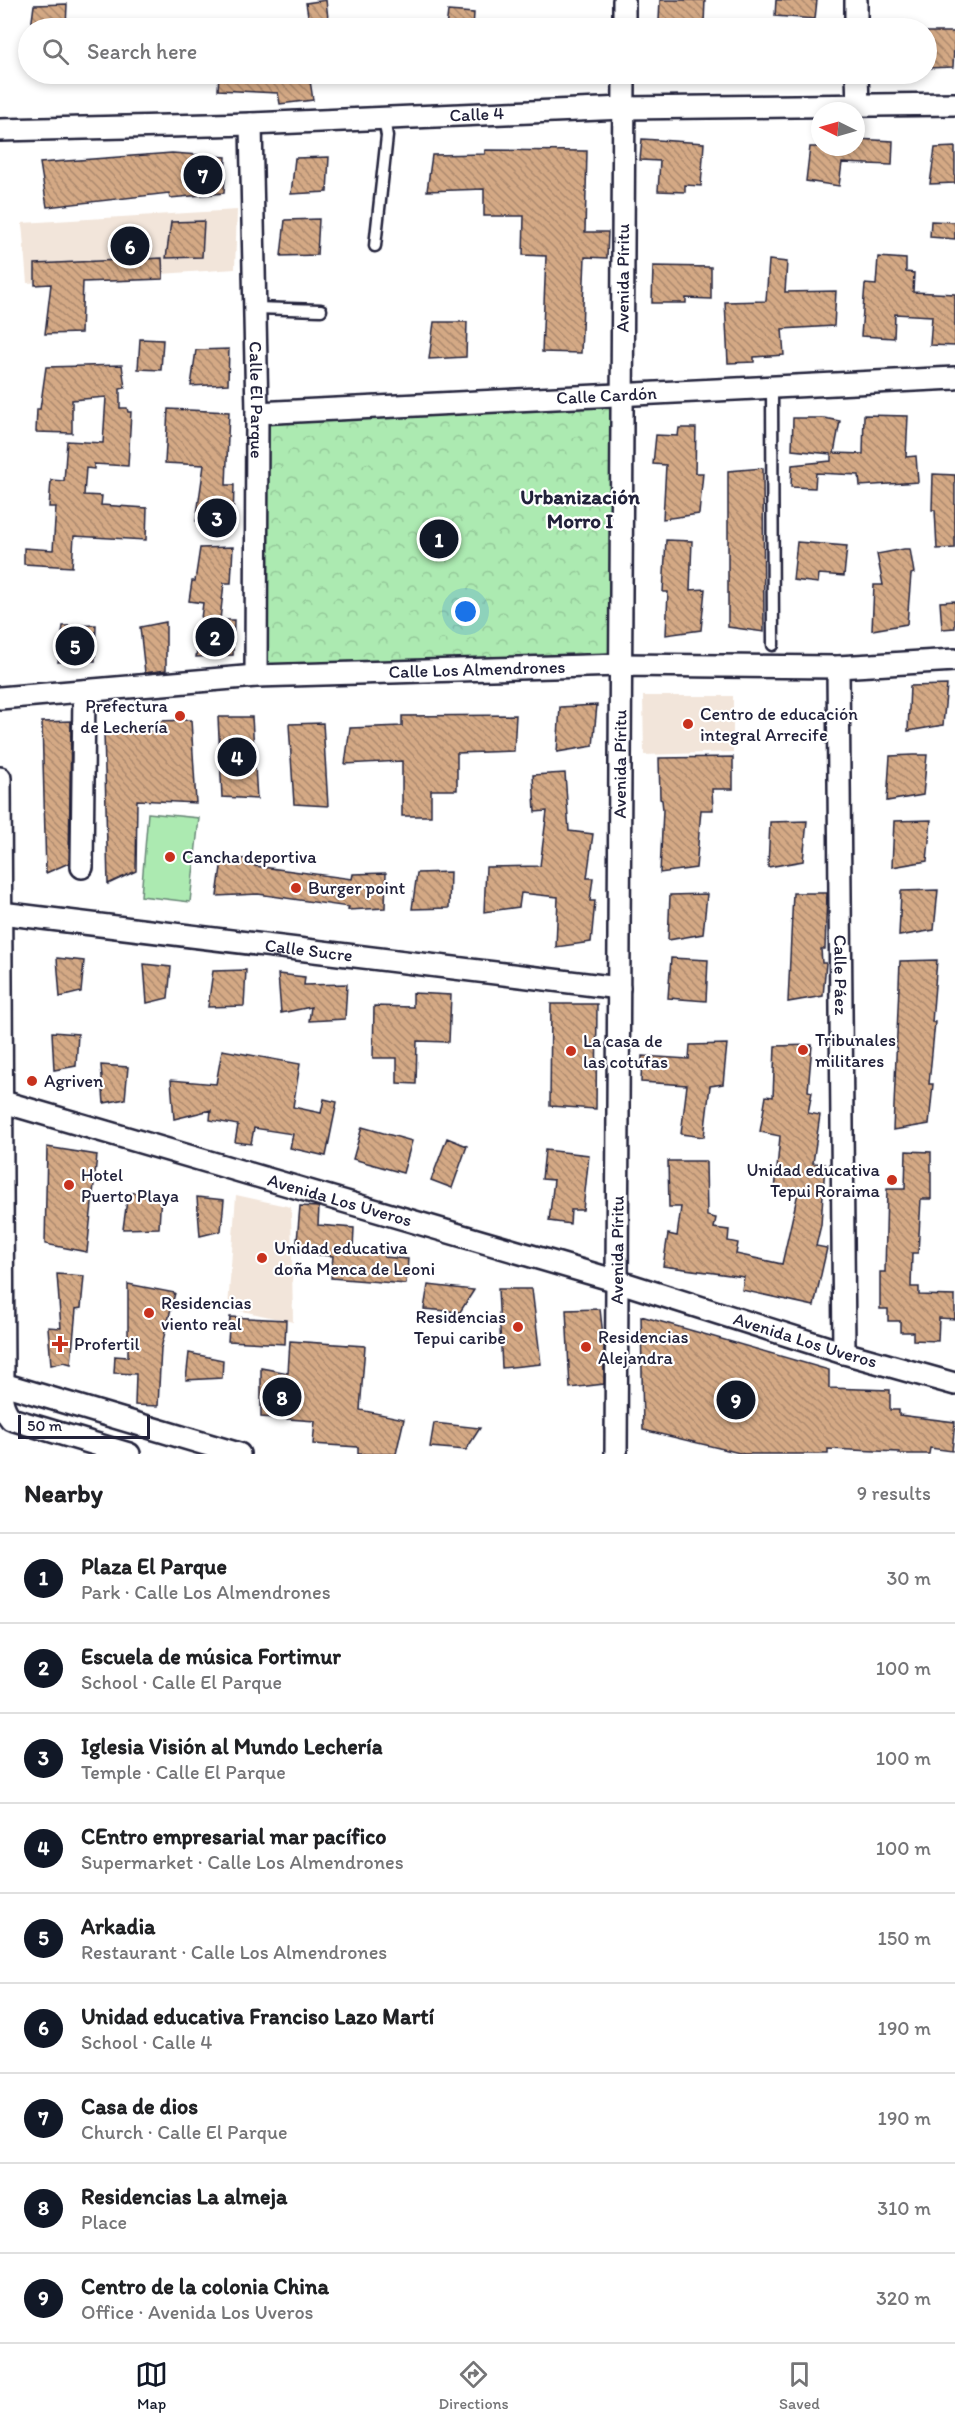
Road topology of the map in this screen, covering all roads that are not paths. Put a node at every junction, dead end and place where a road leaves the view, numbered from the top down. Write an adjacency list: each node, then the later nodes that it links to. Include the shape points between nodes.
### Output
1 (624, 0): 3 (street)
2 (856, 0): 4 (street)
3 (624, 18)
4 (856, 18)
5 (624, 84): 11 (street, Avenida Píritu)
6 (857, 84): 7 (street)
7 (858, 102)
8 (955, 104): 10 (street, Calle 4)
9 (811, 106): 11 (street, Calle 4)
10 (865, 106)
11 (624, 108): 12 (street, Calle 4); 20 (street, Avenida Píritu)
12 (384, 119): 13 (street, Calle 4); 15 (lane, via 387,136)
13 (251, 124): 14 (street, Calle 4); 16 (street, Calle El Parque)
14 (0, 130)
15 (375, 246)
16 (255, 308): 17 (lane); 21 (street, Calle El Parque)
17 (321, 310)
18 (955, 378): 19 (street, Calle Cardón)
19 (772, 387): 20 (street, Calle Cardón); 22 (lane)
20 (622, 395): 21 (street, Calle Cardón); 24 (street, Avenida Píritu)
21 (257, 413): 26 (street, Calle El Parque)
22 (773, 645)
23 (955, 660): 25 (street, Calle Los Almendrones)
24 (621, 665): 25 (street, Calle Los Almendrones); 26 (street, Calle Los Almendrones); 32 (street, Avenida Píritu)
25 (838, 667): 35 (street, Calle Páez)
26 (256, 676): 27 (street, Calle Los Almendrones)
27 (84, 691): 28 (street, Calle Los Almendrones); 30 (street)
28 (0, 698)
29 (0, 778): 31 (street)
30 (82, 867)
31 (1, 914): 32 (street, Calle Sucre); 33 (street)
32 (619, 988): 34 (street, Avenida Píritu)
33 (0, 1101): 34 (street, Avenida Los Uveros); 36 (street)
34 (617, 1281): 35 (street, Avenida Los Uveros); 40 (street, Avenida Píritu)
35 (844, 1353): 37 (street, Avenida Los Uveros)
36 (3, 1384): 38 (street, via 0,1395 10,1419); 39 (street)
37 (955, 1384)
38 (129, 1454)
39 (239, 1454)
40 (616, 1454)

